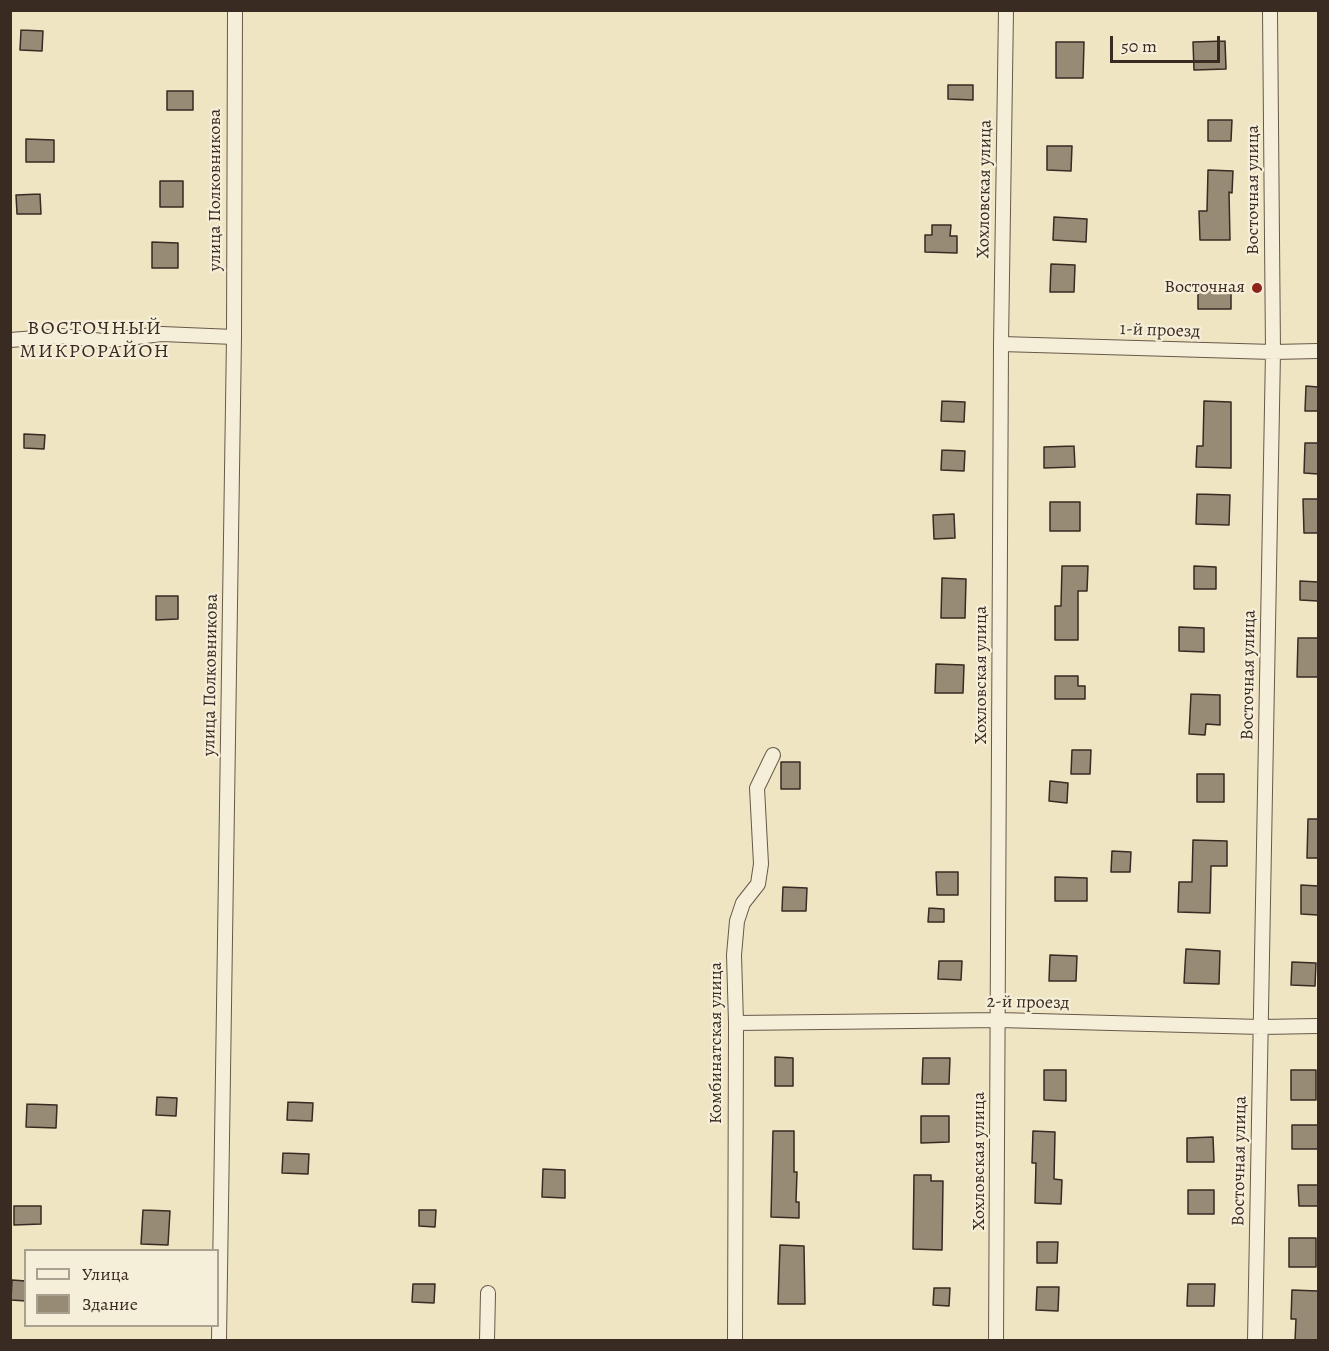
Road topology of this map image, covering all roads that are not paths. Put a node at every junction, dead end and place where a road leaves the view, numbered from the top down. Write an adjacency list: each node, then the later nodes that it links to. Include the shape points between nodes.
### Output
1 (235, 10): 4 (street, улица Полковникова)
2 (1006, 10): 6 (street, Хохловская улица)
3 (1270, 10): 8 (street, Восточная улица)
4 (234, 337): 5 (street, via 162,334 102,341 62,336); 15 (street, улица Полковникова)
5 (10, 340)
6 (1001, 344): 8 (street, 1-й проезд); 10 (street, Хохловская улица)
7 (1318, 351): 8 (street, 1-й проезд)
8 (1273, 352): 12 (street, Восточная улица)
9 (773, 755): 11 (street, Комбинатская улица, via 757,788 761,864 758,884 743,903 737,921)
10 (999, 1020): 11 (street, 2-й проезд); 12 (street, 2-й проезд); 18 (street, Хохловская улица)
11 (736, 1023): 17 (street, Комбинатская улица)
12 (1261, 1026): 13 (street, 2-й проезд); 19 (street, Восточная улица)
13 (1318, 1026)
14 (488, 1293): 16 (street)
15 (219, 1341)
16 (487, 1341)
17 (735, 1341)
18 (996, 1341)
19 (1255, 1341)

